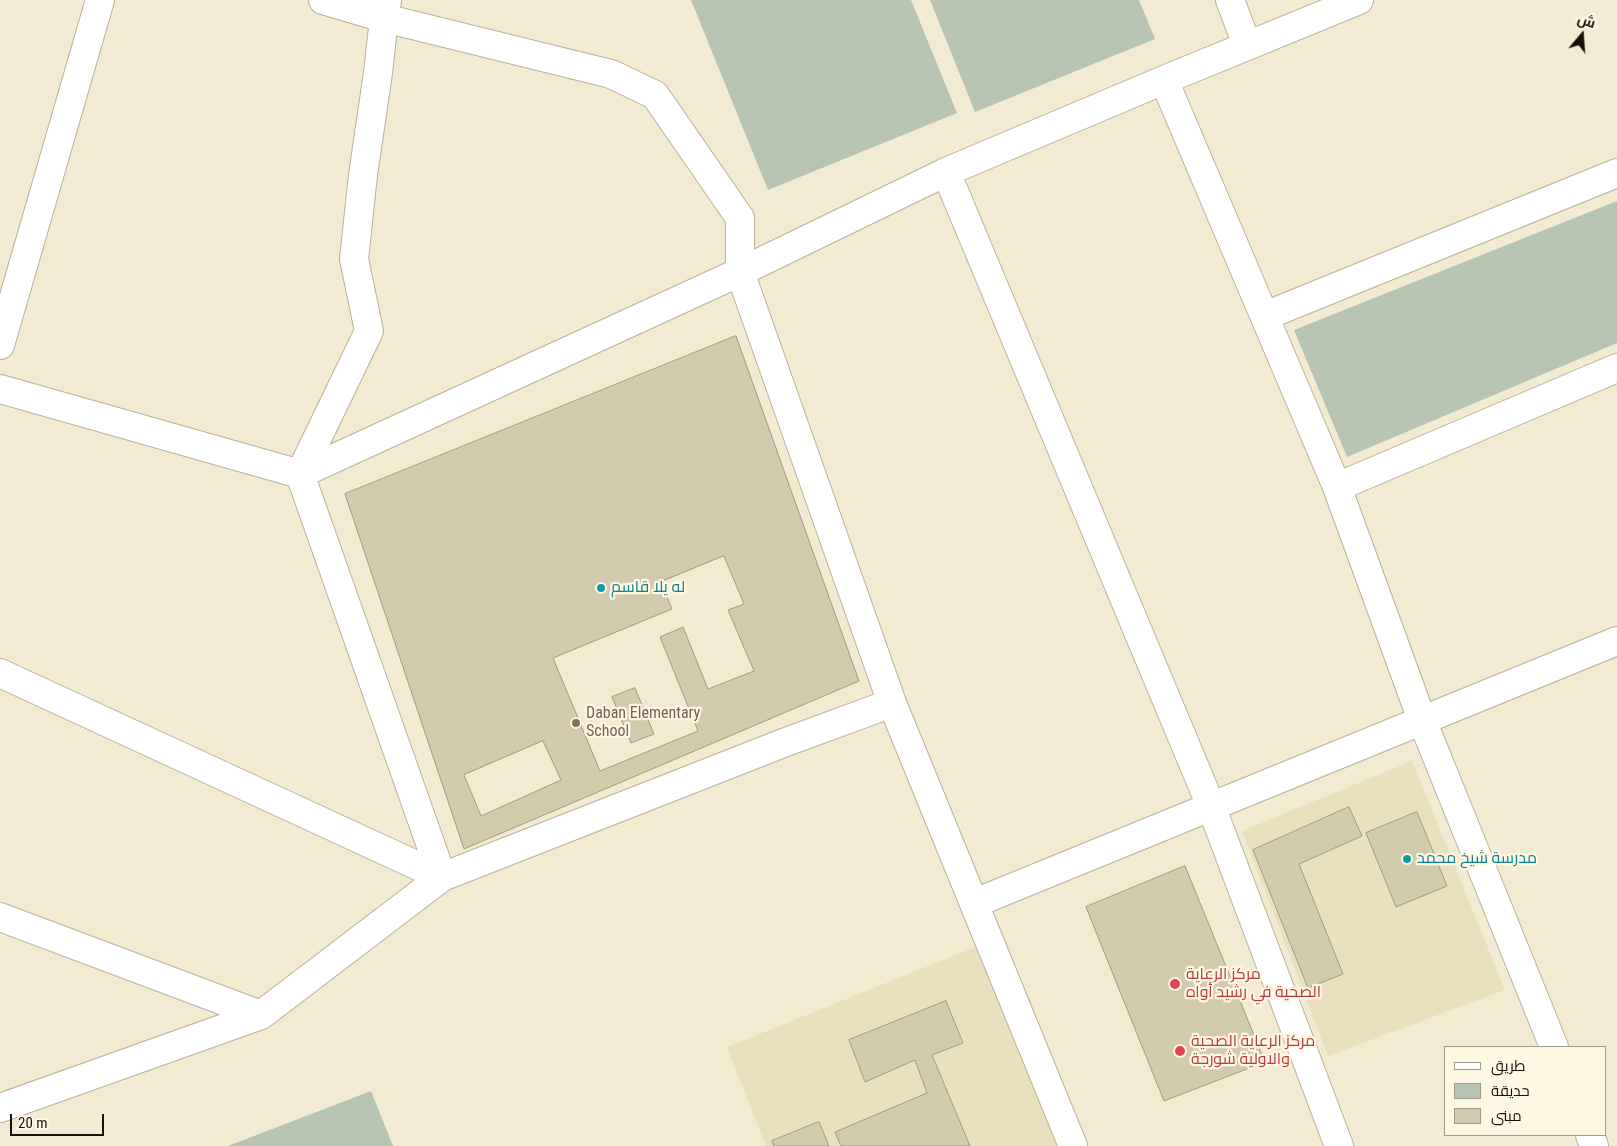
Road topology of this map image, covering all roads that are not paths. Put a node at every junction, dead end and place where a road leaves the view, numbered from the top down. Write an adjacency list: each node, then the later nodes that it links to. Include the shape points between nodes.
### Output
1 (100, 0): 12 (street)
2 (323, 0): 5 (street)
3 (1230, 0): 6 (street)
4 (1359, 0): 6 (street)
5 (386, 9): 10 (street, via 611,74 655,95 740,218); 15 (street, via 354,259 369,331)
6 (1247, 45): 7 (street)
7 (1164, 80): 8 (street); 11 (street)
8 (946, 172): 10 (street); 21 (street)
9 (1617, 173): 11 (street)
10 (740, 272): 15 (street); 19 (street)
11 (1265, 316): 16 (street)
12 (0, 345)
13 (1617, 368): 16 (street)
14 (0, 389): 15 (street)
15 (300, 474): 22 (street)
16 (1337, 487): 20 (street)
17 (1617, 641): 20 (street)
18 (0, 673): 22 (street)
19 (892, 703): 22 (street); 23 (street)
20 (1422, 720): 21 (street); 26 (street)
21 (1211, 806): 23 (street); 29 (street)
22 (442, 877): 25 (street)
23 (975, 903): 28 (street)
24 (0, 917): 25 (street)
25 (262, 1015): 27 (street)
26 (1554, 1046)
27 (0, 1108)
28 (1073, 1146)
29 (1338, 1146)

